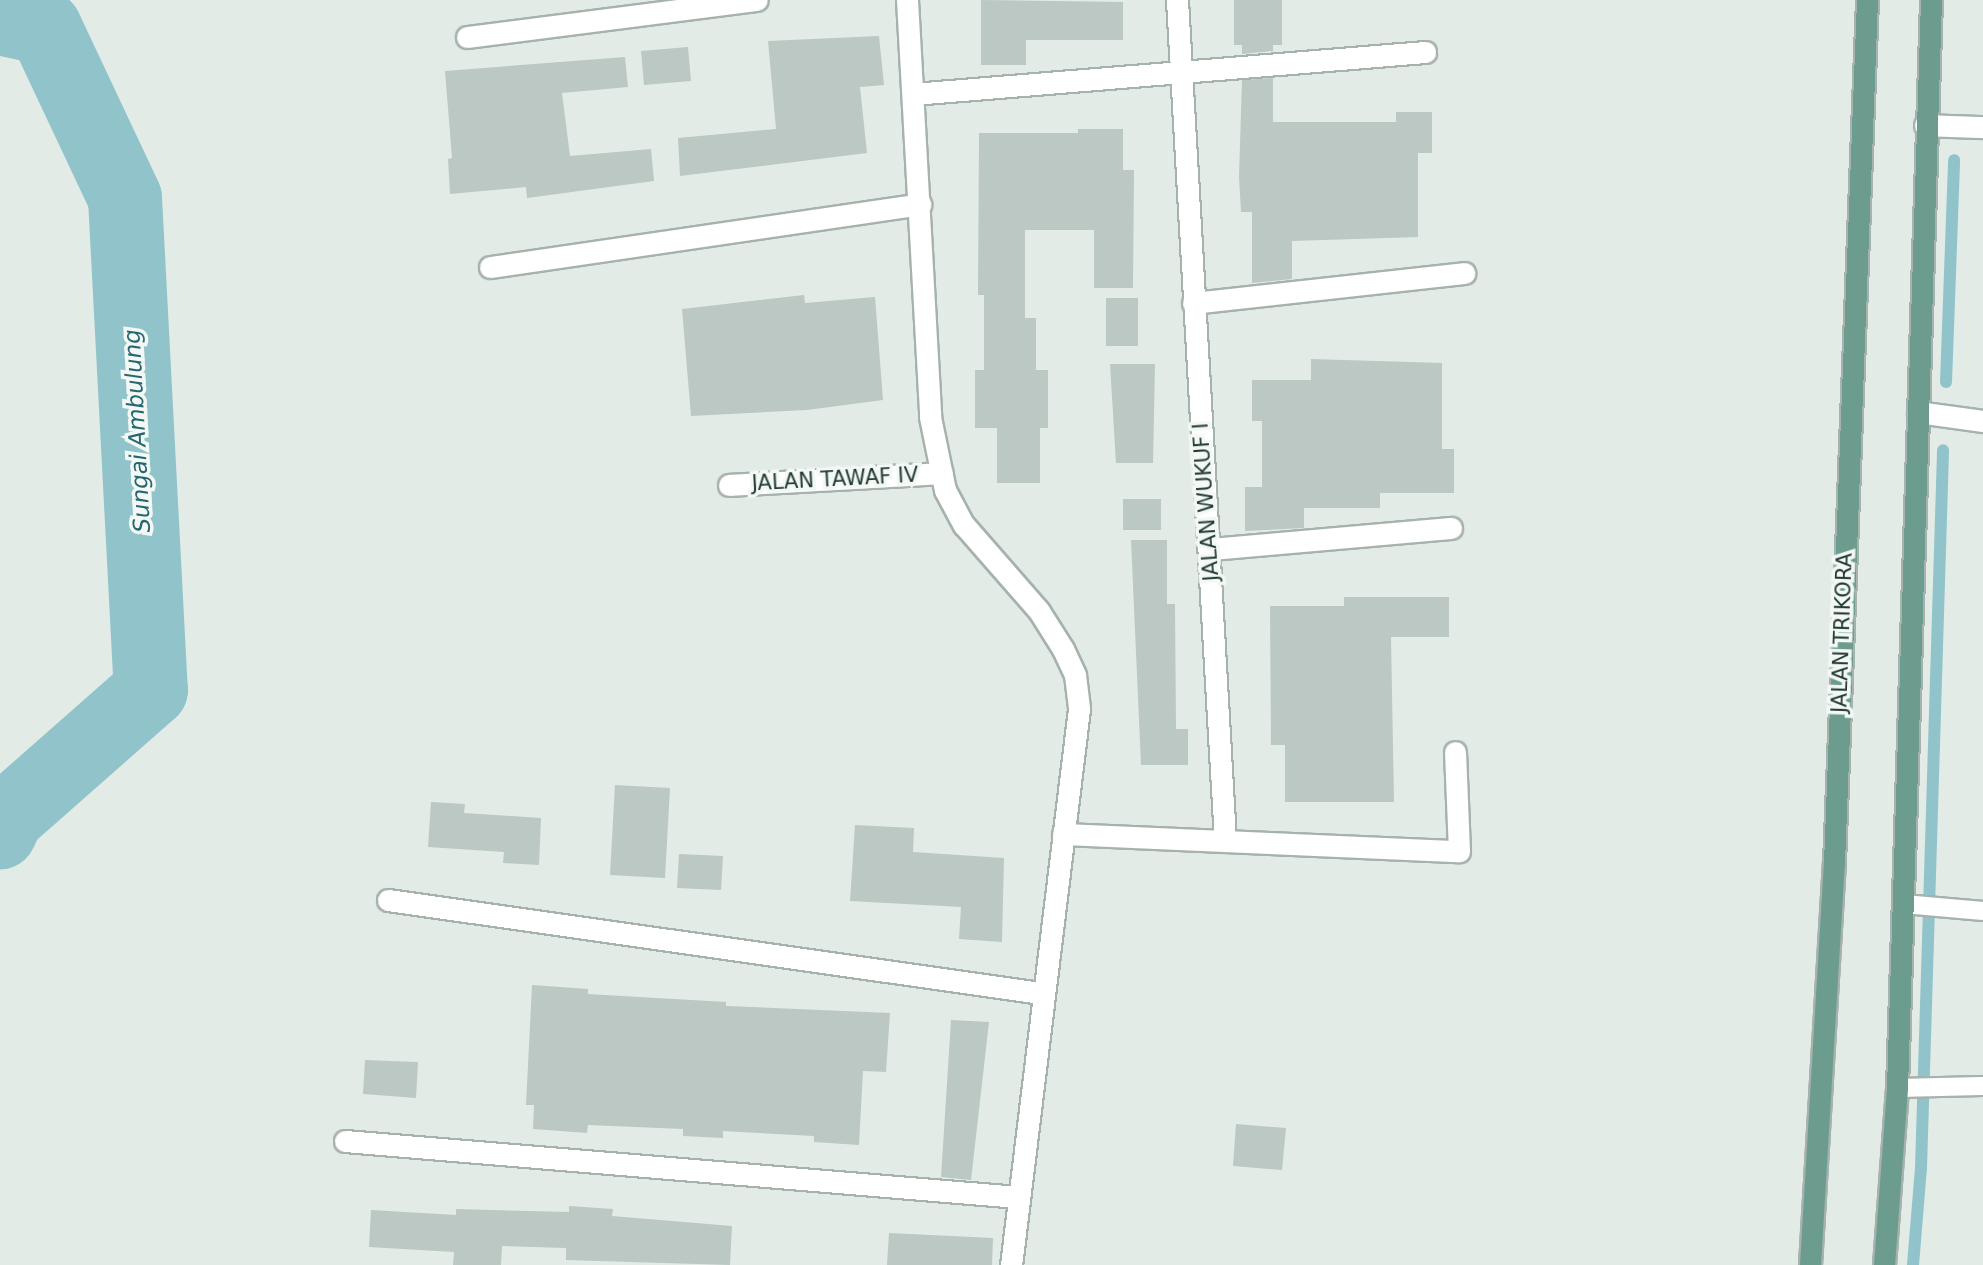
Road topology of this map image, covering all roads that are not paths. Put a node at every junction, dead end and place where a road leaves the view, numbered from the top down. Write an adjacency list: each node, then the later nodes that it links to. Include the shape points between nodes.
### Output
1 (757, 0): 6 (street)
2 (906, 0): 9 (street)
3 (1177, 0): 8 (street, JALAN WUKUF I)
4 (1867, 0): 34 (main road, JALAN TRIKORA, via 1834,863)
5 (1931, 0): 10 (main road)
6 (467, 37)
7 (1425, 52): 8 (street)
8 (1181, 75): 9 (street); 15 (street, JALAN WUKUF I)
9 (913, 94): 12 (street)
10 (1925, 125): 11 (street); 16 (main road)
11 (1983, 127)
12 (920, 204): 13 (street); 18 (street, via 930,417)
13 (490, 267)
14 (1464, 273): 15 (street)
15 (1193, 303): 21 (street, JALAN WUKUF I)
16 (1918, 412): 17 (street); 26 (main road)
17 (1983, 421)
18 (942, 473): 19 (street, JALAN TAWAF IV); 23 (street, via 964,524 1039,611 1075,675 1079,709)
19 (729, 485)
20 (1451, 528): 21 (street)
21 (1210, 549): 24 (street, JALAN WUKUF I)
22 (1455, 752): 24 (street, via 1460,851)
23 (1063, 834): 24 (street); 28 (street)
24 (1225, 841)
25 (388, 900): 28 (street)
26 (1904, 904): 27 (lane); 30 (main road)
27 (1983, 911)
28 (1041, 993): 32 (street)
29 (1983, 1086): 30 (lane)
30 (1897, 1088): 35 (main road)
31 (345, 1141): 32 (street)
32 (1017, 1197): 33 (street)
33 (1011, 1265)
34 (1810, 1265)
35 (1884, 1265)

